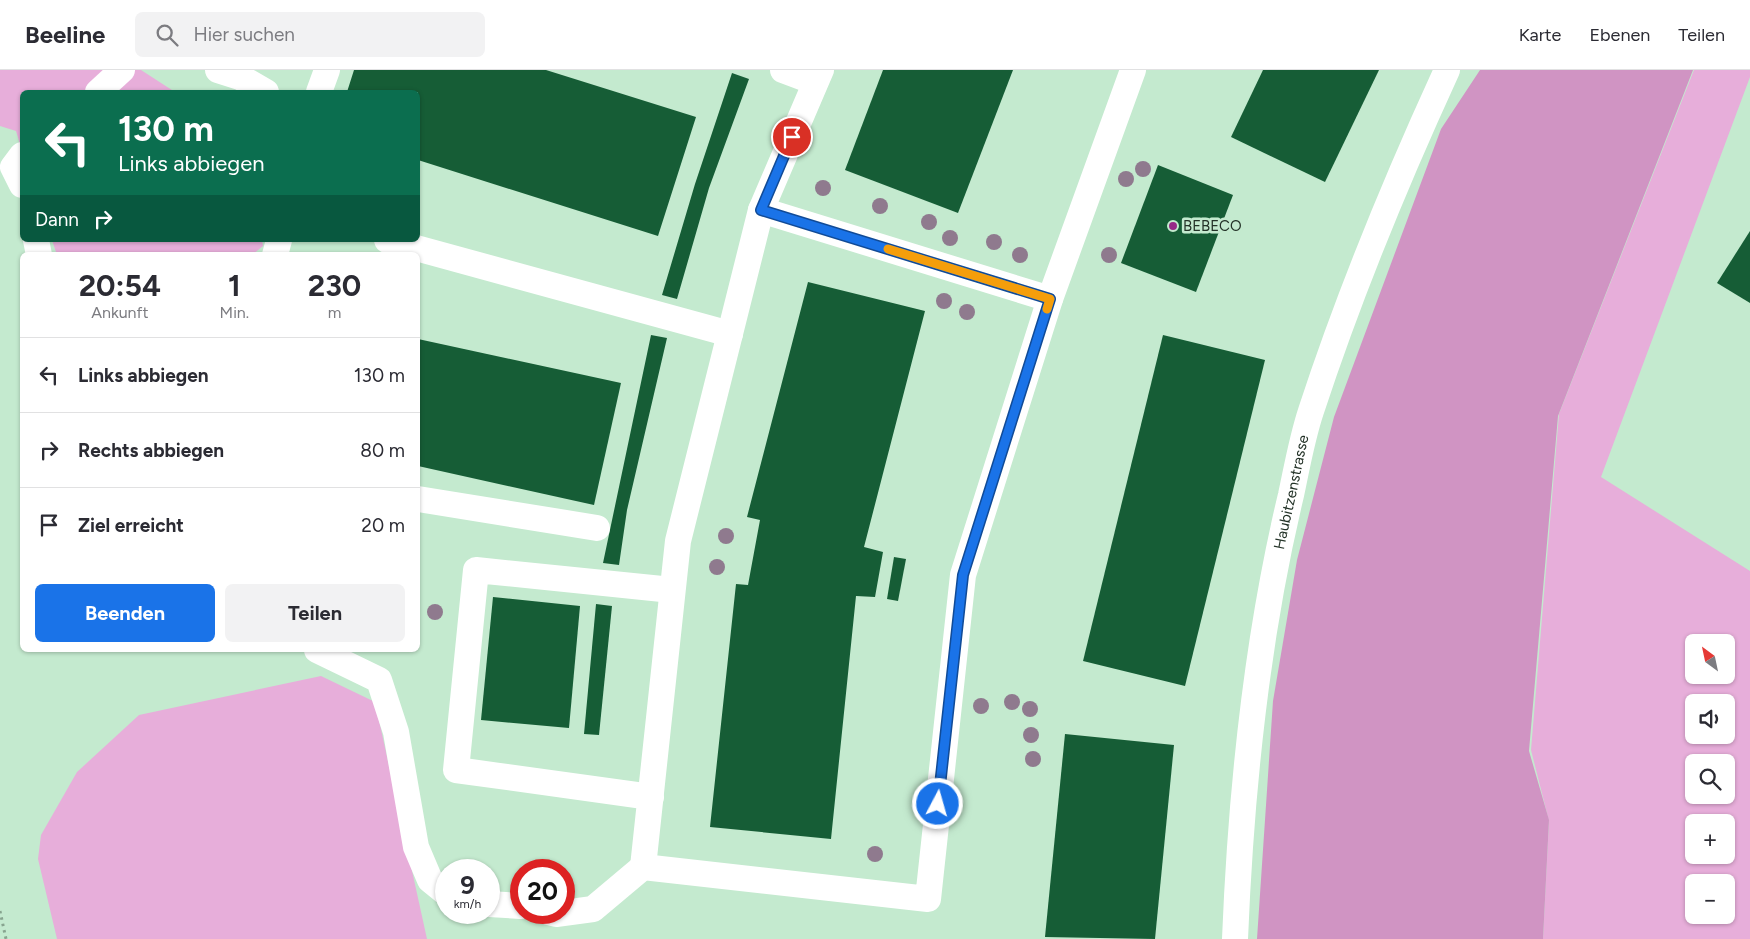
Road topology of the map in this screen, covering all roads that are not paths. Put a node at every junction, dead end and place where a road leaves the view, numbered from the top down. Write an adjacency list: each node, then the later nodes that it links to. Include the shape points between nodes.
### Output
1 (122, 70): 8 (street)
2 (218, 70): 9 (street, via 240,77)
3 (327, 70): 10 (street)
4 (783, 70): 7 (street)
5 (1133, 70): 15 (street)
6 (1447, 70): 25 (street, Haubitzenstrasse, via 1364,263 1310,413 1276,556 1254,700 1239,837)
7 (818, 76): 13 (street)
8 (100, 90)
9 (263, 90)
10 (320, 90)
11 (20, 157): 12 (street, via 13,167)
12 (20, 181)
13 (761, 210): 15 (street); 16 (street)
14 (393, 242): 16 (street)
15 (1050, 299): 22 (street, via 963,575 928,899)
16 (730, 334): 19 (street, via 678,540)
17 (420, 499): 18 (street)
18 (596, 528)
19 (672, 590): 21 (street); 21 (street, via 476,570 456,770)
20 (321, 652): 23 (street, via 379,680 396,732 416,847 430,880)
21 (651, 797): 22 (street)
22 (644, 867): 24 (street, via 593,909)
23 (435, 884)
24 (575, 911)
25 (1235, 939)

